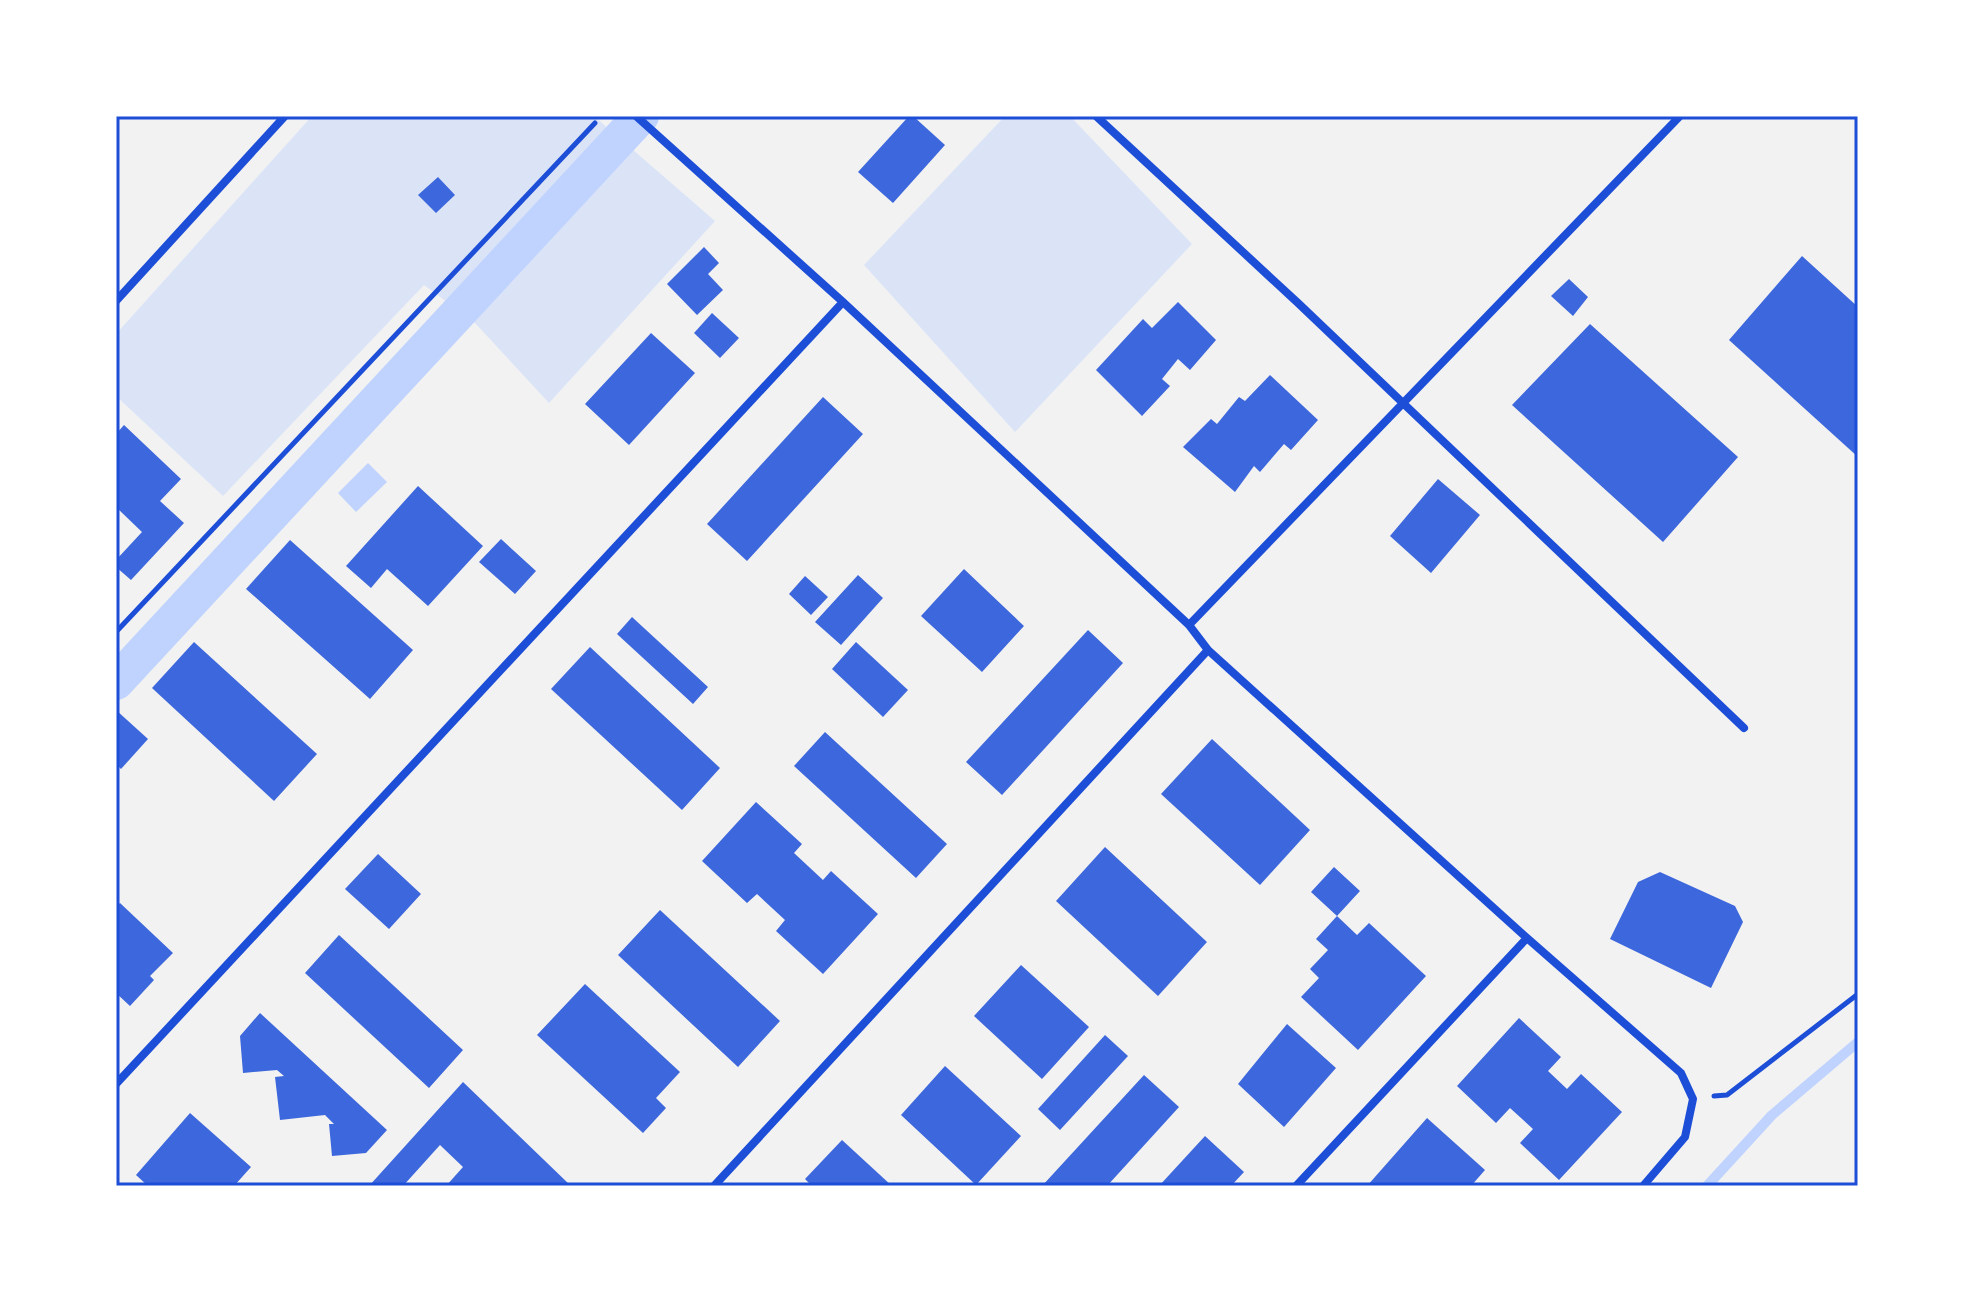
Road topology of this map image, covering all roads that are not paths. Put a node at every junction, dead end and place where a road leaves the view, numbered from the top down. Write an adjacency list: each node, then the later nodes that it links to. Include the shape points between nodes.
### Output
1 (285, 116): 5 (street)
2 (636, 116): 6 (street)
3 (1096, 116): 7 (street)
4 (1680, 116): 7 (street)
5 (116, 301)
6 (843, 302): 8 (street); 12 (street)
7 (1403, 404): 8 (street); 10 (street)
8 (1189, 625): 9 (street)
9 (1208, 650): 11 (street); 13 (street)
10 (1744, 728)
11 (1527, 938): 14 (street); 15 (street, via 1681,1073 1693,1099 1685,1137)
12 (116, 1084)
13 (714, 1186)
14 (1296, 1186)
15 (1643, 1186)

